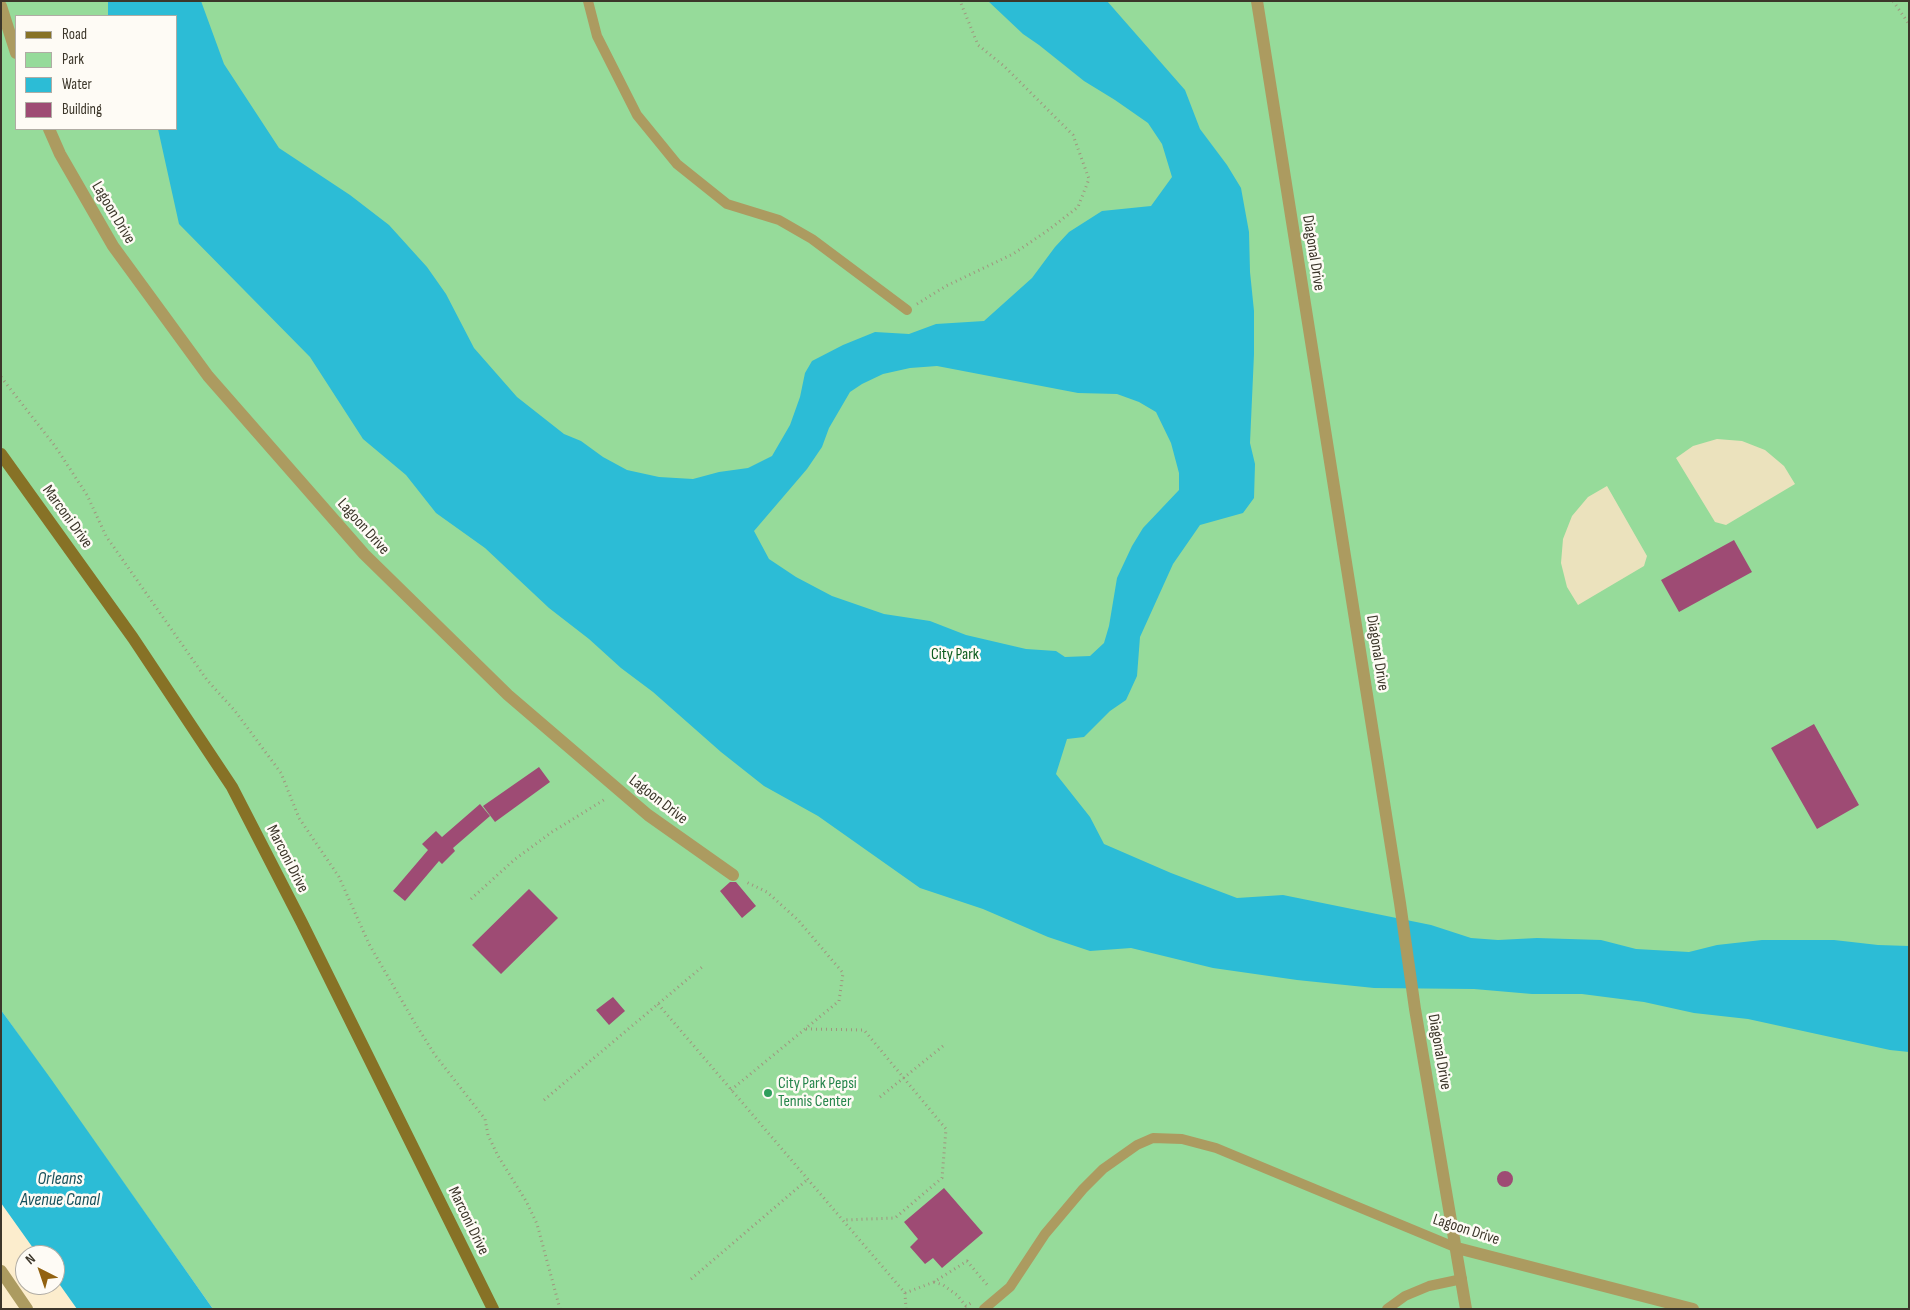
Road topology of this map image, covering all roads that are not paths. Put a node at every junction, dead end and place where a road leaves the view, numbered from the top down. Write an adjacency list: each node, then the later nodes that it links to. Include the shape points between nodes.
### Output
1 (588, 1): 6 (lane, via 597,36 637,115 677,164 727,204 779,220 812,239)
2 (1257, 1): 9 (street, Diagonal Drive, via 1415,1009)
3 (1, 6): 4 (street)
4 (15, 50)
5 (49, 130): 8 (street, Lagoon Drive, via 113,246 208,376 364,554 508,695 648,815)
6 (907, 310)
7 (1, 454): 13 (street, Marconi Drive, via 133,638 232,787)
8 (732, 875)
9 (1457, 1248): 11 (street, Diagonal Drive); 14 (lane, Lagoon Drive, via 1216,1148 1182,1139 1153,1138 1103,1169 1083,1188 1045,1234 1010,1287); 17 (street, Lagoon Drive)
10 (1, 1271): 12 (street)
11 (1462, 1279): 15 (lane, via 1429,1286 1405,1296); 16 (street, Diagonal Drive)
12 (28, 1309)
13 (493, 1309)
14 (984, 1309)
15 (1387, 1309)
16 (1466, 1309)
17 (1693, 1309)

